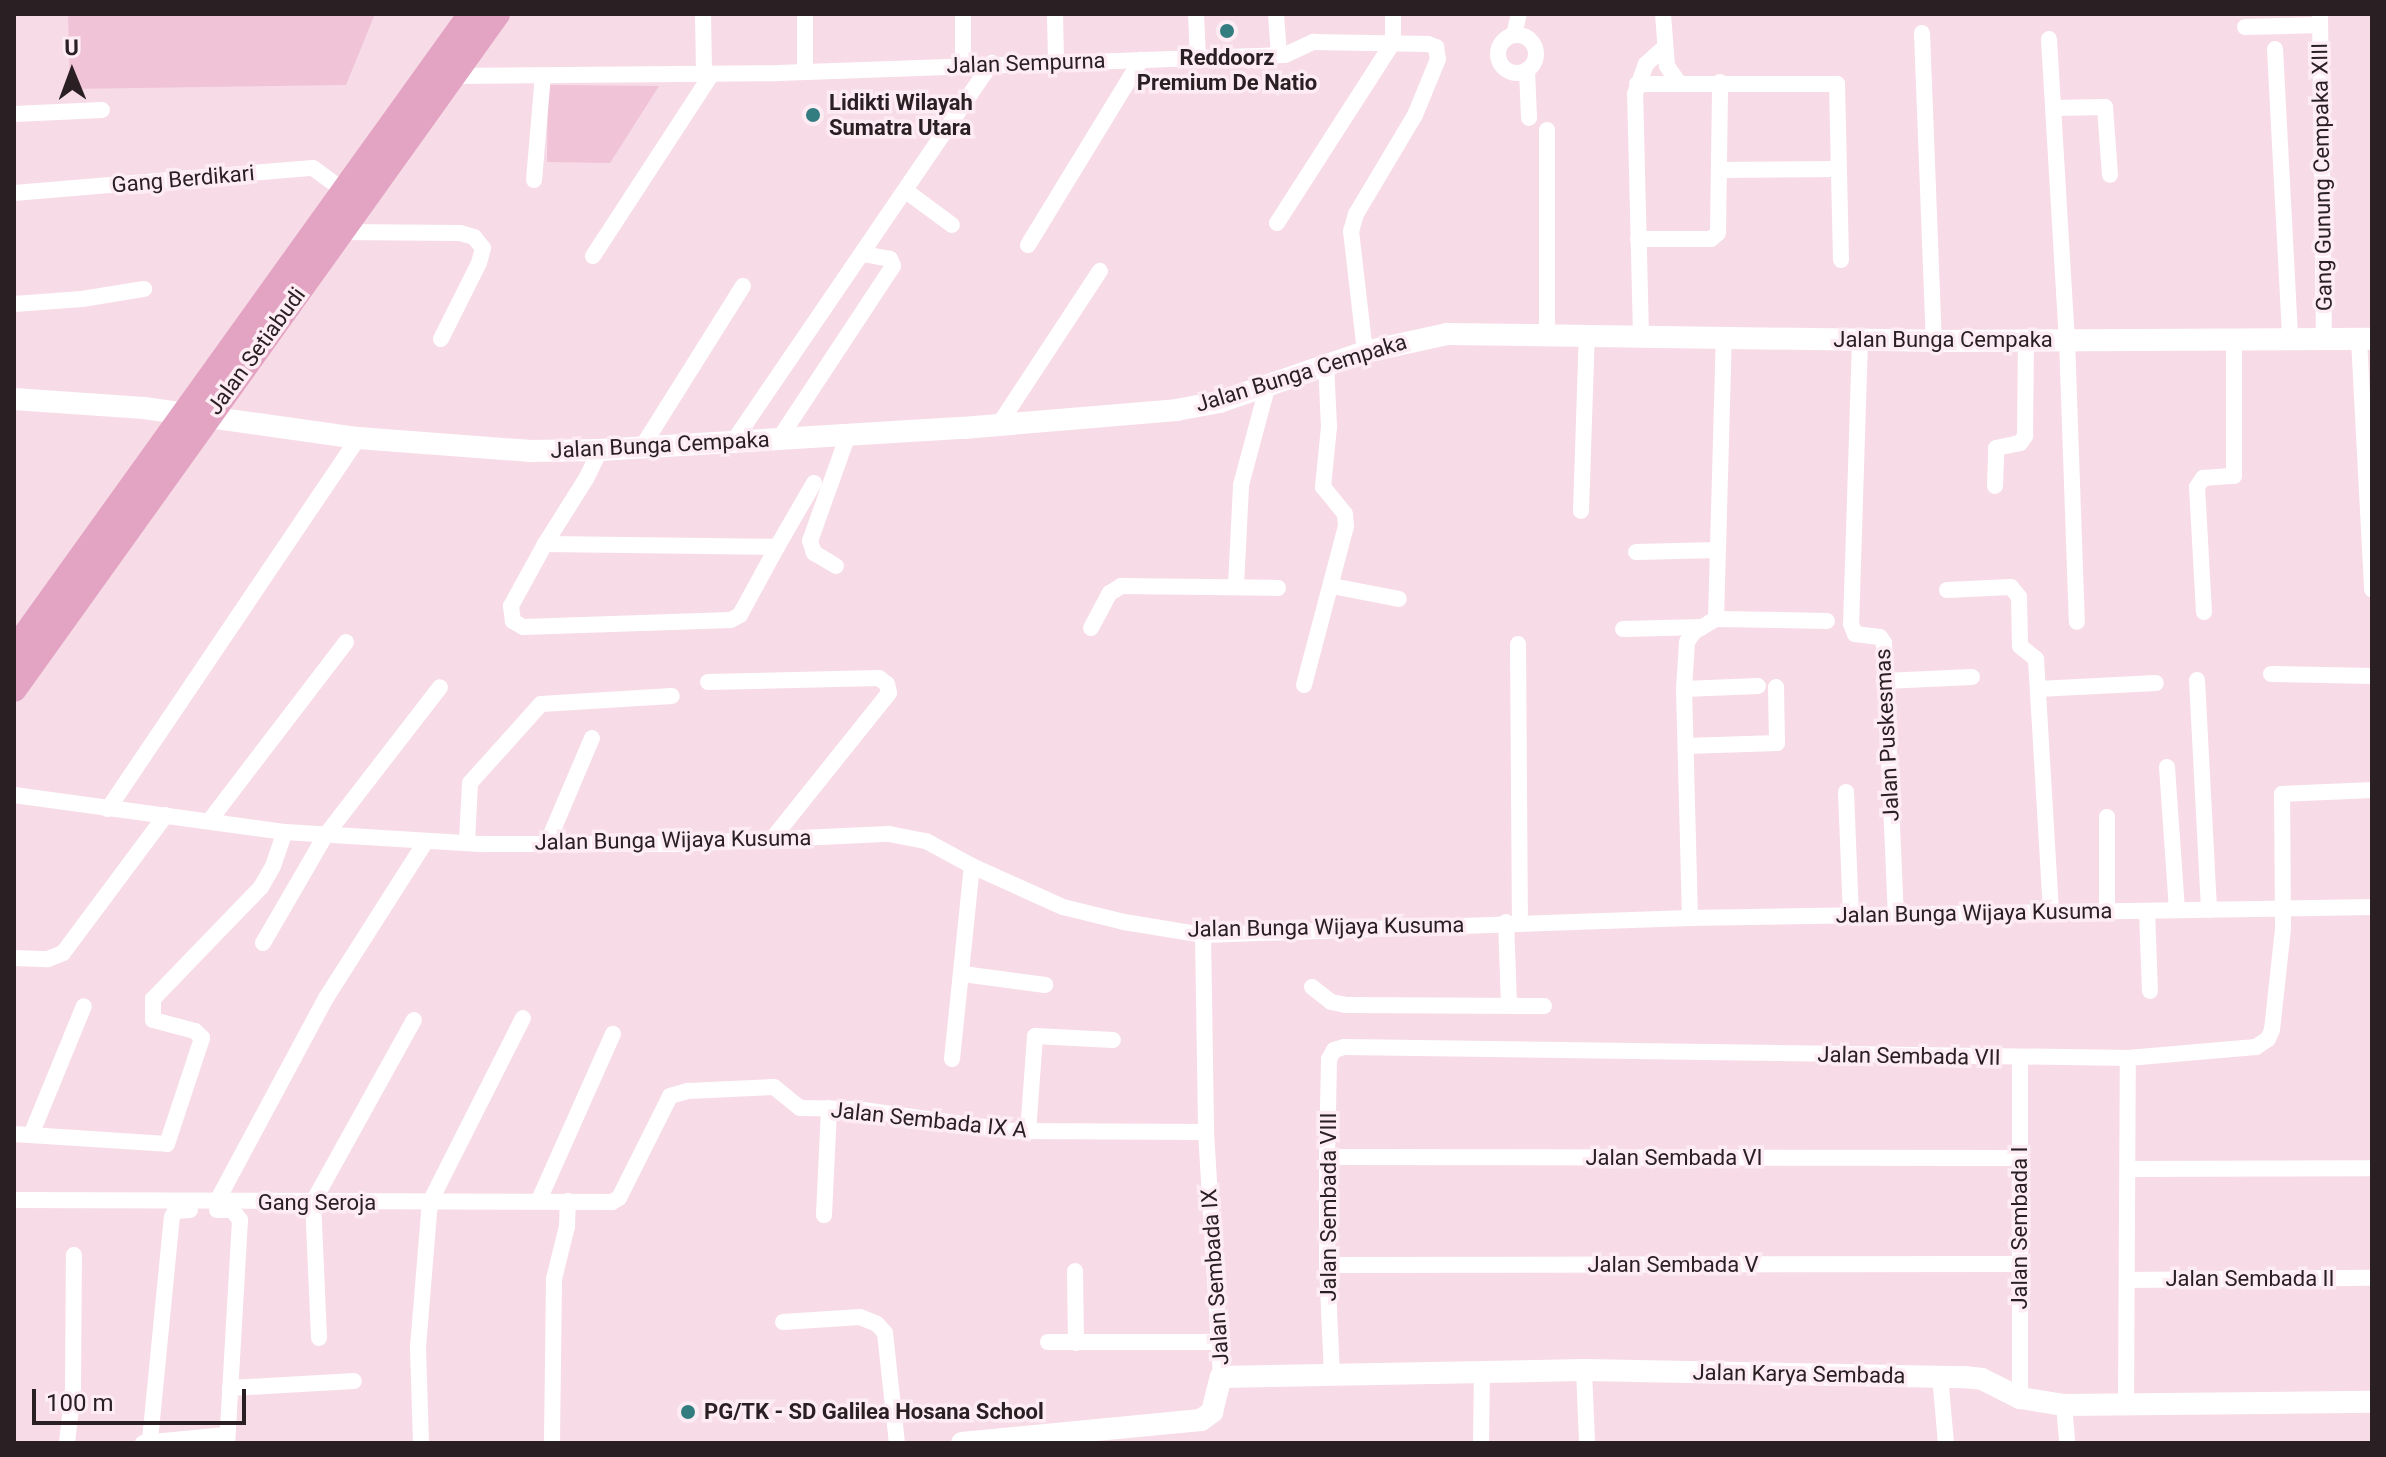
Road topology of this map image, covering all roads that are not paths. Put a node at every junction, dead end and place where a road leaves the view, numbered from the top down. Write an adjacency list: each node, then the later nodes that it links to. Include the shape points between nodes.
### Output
1 (471, 14): 27 (main road, Jalan Setiabudi)
2 (497, 14): 27 (main road, Jalan Setiabudi)
3 (703, 14): 28 (street)
4 (805, 14): 26 (street)
5 (963, 14): 24 (street)
6 (1055, 14): 22 (street)
7 (1196, 14): 20 (street)
8 (1276, 14): 19 (street)
9 (1393, 14): 17 (street)
10 (1519, 14): 15 (street)
11 (2320, 20): 12 (street); 66 (street, Gang Gunung Cempaka XIII)
12 (2245, 27)
13 (1664, 31): 30 (street, via 1670,76); 32 (street)
14 (1922, 33): 67 (street)
15 (1514, 35): 25 (street, via 1528,39 1536,51); 25 (street, via 1500,44 1499,61 1511,73)
16 (2049, 39): 33 (street)
17 (1393, 42): 19 (street, Jalan Sempurna, via 1313,42); 45 (street); 70 (street, Jalan Sempurna, via 1436,47 1438,59 1415,115 1353,222)
18 (2275, 49): 65 (street)
19 (1279, 55): 20 (street, Jalan Sempurna)
20 (1198, 58): 21 (street, Jalan Sempurna)
21 (1141, 60): 22 (street, Jalan Sempurna); 49 (street)
22 (1056, 62): 23 (street, Jalan Sempurna)
23 (992, 63): 24 (street, Jalan Sempurna); 43 (street)
24 (963, 64): 26 (street, Jalan Sempurna)
25 (1527, 70): 36 (street)
26 (805, 72): 28 (street, Jalan Sempurna)
27 (440, 75): 29 (street, Jalan Sempurna); 42 (main road, Jalan Setiabudi); 47 (main road, Jalan Setiabudi)
28 (708, 75): 29 (street, Jalan Sempurna); 51 (street)
29 (543, 76): 41 (street)
30 (1678, 82): 31 (street); 32 (street)
31 (1720, 82): 38 (street, via 1837,84); 39 (street)
32 (1637, 84): 48 (street)
33 (2054, 108): 40 (street, via 2105,107); 64 (street)
34 (102, 110): 35 (street)
35 (14, 114)
36 (1529, 118)
37 (1547, 130): 57 (street)
38 (1839, 169): 39 (street); 52 (street)
39 (1719, 170): 48 (street, via 1720,229 1714,238)
40 (2110, 175)
41 (534, 180)
42 (345, 191): 44 (street, Gang Berdikari, via 313,168); 74 (main road, Jalan Setiabudi)
43 (906, 191): 46 (street); 50 (street)
44 (14, 193)
45 (1277, 223)
46 (952, 225)
47 (341, 232): 61 (street, via 474,237 483,248 479,263); 74 (main road, Jalan Setiabudi)
48 (1638, 239): 59 (street)
49 (1028, 245)
50 (864, 254): 78 (street, via 890,259 893,266); 79 (street)
51 (593, 256)
52 (1841, 260)
53 (1100, 271): 75 (street)
54 (743, 286): 80 (street)
55 (144, 289): 56 (street)
56 (14, 304)
57 (1547, 333): 58 (street, Jalan Bunga Cempaka); 70 (street, Jalan Bunga Cempaka, via 1447,334)
58 (1587, 334): 59 (street, Jalan Bunga Cempaka); 84 (street)
59 (1641, 335): 60 (street, Jalan Bunga Cempaka)
60 (1724, 336): 63 (street, Jalan Bunga Cempaka); 88 (street)
61 (441, 339)
62 (2366, 339): 66 (street, Jalan Bunga Cempaka); 86 (street)
63 (1860, 340): 67 (street, Jalan Bunga Cempaka); 110 (street, Jalan Puskesmas, via 1851,624 1855,634 1883,639)
64 (2067, 340): 68 (street, Jalan Bunga Cempaka); 69 (street, Jalan Bunga Cempaka); 99 (street)
65 (2290, 340): 66 (street, Jalan Bunga Cempaka); 69 (street, Jalan Bunga Cempaka)
66 (2324, 340)
67 (1934, 341): 68 (street, Jalan Bunga Cempaka)
68 (2026, 341): 83 (street, via 2025,436 2020,443 1996,448)
69 (2234, 341): 97 (street, via 2234,476 2203,478 2197,487)
70 (1365, 352): 71 (street, Jalan Bunga Cempaka)
71 (1326, 364): 72 (street, Jalan Bunga Cempaka); 92 (street, via 1329,427 1323,487 1347,520)
72 (1268, 384): 75 (street, Jalan Bunga Cempaka, via 1176,410); 91 (street, via 1241,485)
73 (14, 399): 74 (street, Jalan Bunga Cempaka)
74 (197, 414): 77 (street, Jalan Bunga Cempaka); 105 (main road, Jalan Setiabudi); 117 (main road, Jalan Setiabudi)
75 (1000, 423): 76 (street, Jalan Bunga Cempaka)
76 (848, 435): 78 (street, Jalan Bunga Cempaka); 90 (street, via 810,541 814,553)
77 (358, 438): 81 (street, Jalan Bunga Cempaka, via 529,451); 127 (street)
78 (779, 439): 79 (street, Jalan Bunga Cempaka)
79 (733, 442): 80 (street, Jalan Bunga Cempaka)
80 (642, 447): 81 (street, Jalan Bunga Cempaka)
81 (600, 450): 85 (street)
82 (814, 483): 87 (street)
83 (1995, 486)
84 (1581, 511)
85 (545, 544): 87 (street); 87 (street, via 511,606 517,625 737,619)
86 (2370, 544): 95 (street)
87 (777, 547)
88 (1717, 550): 89 (street); 100 (street)
89 (1636, 552)
90 (836, 566)
91 (1236, 585): 93 (street); 101 (street, via 1121,586 1110,593)
92 (1332, 586): 96 (street); 113 (street)
93 (1278, 588)
94 (1947, 590): 119 (street, via 2017,591 2020,646 2036,659)
95 (2372, 590)
96 (1399, 599)
97 (2204, 612)
98 (1827, 621): 100 (street)
99 (2077, 622)
100 (1710, 623): 102 (street); 118 (street, via 1687,642)
101 (1091, 628)
102 (1623, 629)
103 (346, 642): 130 (street)
104 (1518, 644): 148 (street)
105 (14, 651)
106 (2271, 674): 107 (street)
107 (2372, 676)
108 (1972, 677): 110 (street)
109 (2197, 680): 142 (street)
110 (1884, 681): 145 (street, Jalan Puskesmas)
111 (708, 682): 133 (street, via 879,678 887,684 889,693)
112 (2156, 683): 119 (street)
113 (1304, 685)
114 (1758, 686): 118 (street)
115 (440, 687): 132 (street)
116 (1776, 687): 122 (street, via 1777,743)
117 (14, 689)
118 (1684, 689): 122 (street)
119 (2038, 689): 144 (street)
120 (672, 696): 135 (street, via 541,704 470,783)
121 (592, 738): 136 (street)
122 (1686, 746): 147 (street)
123 (2167, 767): 141 (street)
124 (2372, 790): 139 (street, Jalan Sembada VII, via 2282,793)
125 (1846, 792): 146 (street)
126 (14, 795): 127 (street, Jalan Bunga Wijaya Kusuma)
127 (108, 809): 128 (street, Jalan Bunga Wijaya Kusuma)
128 (166, 815): 130 (street, Jalan Bunga Wijaya Kusuma); 151 (street, via 63,953 48,959)
129 (2107, 817): 140 (street)
130 (210, 820): 131 (street, Jalan Bunga Wijaya Kusuma)
131 (285, 832): 132 (street, Jalan Bunga Wijaya Kusuma); 171 (street, via 261,887 153,999 153,1020 195,1031 202,1042 167,1144)
132 (325, 836): 134 (street, Jalan Bunga Wijaya Kusuma); 150 (street)
133 (772, 839): 136 (street, Jalan Bunga Wijaya Kusuma); 137 (street, Jalan Bunga Wijaya Kusuma, via 889,834 926,841)
134 (426, 841): 135 (street, Jalan Bunga Wijaya Kusuma); 182 (street, via 326,998)
135 (467, 842): 136 (street, Jalan Bunga Wijaya Kusuma)
136 (547, 844)
137 (972, 866): 149 (street, Jalan Bunga Wijaya Kusuma, via 1063,907); 152 (street)
138 (2372, 907): 139 (street, Jalan Bunga Wijaya Kusuma)
139 (2283, 908): 142 (street, Jalan Bunga Wijaya Kusuma); 165 (street, Jalan Sembada VII, via 2268,1039 2256,1047)
140 (2107, 910): 143 (street, Jalan Bunga Wijaya Kusuma); 144 (street, Jalan Bunga Wijaya Kusuma)
141 (2177, 910): 142 (street, Jalan Bunga Wijaya Kusuma); 143 (street, Jalan Bunga Wijaya Kusuma)
142 (2209, 910)
143 (2147, 911): 155 (street)
144 (2051, 913): 145 (street, Jalan Bunga Wijaya Kusuma)
145 (1896, 914): 146 (street, Jalan Bunga Wijaya Kusuma)
146 (1851, 916): 147 (street, Jalan Bunga Wijaya Kusuma)
147 (1690, 918): 148 (street, Jalan Bunga Wijaya Kusuma)
148 (1513, 922): 149 (street, Jalan Bunga Wijaya Kusuma); 156 (street)
149 (1203, 935): 169 (street, Jalan Sembada IX)
150 (263, 943)
151 (14, 958)
152 (963, 974): 153 (street); 166 (street)
153 (1045, 985)
154 (1312, 987): 156 (street, via 1331,1002 1346,1005)
155 (2150, 991)
156 (1509, 1004): 158 (street)
157 (84, 1006): 171 (street)
158 (1544, 1006)
159 (523, 1018): 181 (street)
160 (414, 1020): 180 (street)
161 (613, 1034): 178 (street)
162 (1113, 1040): 168 (street, via 1035,1036)
163 (1344, 1047): 164 (street, Jalan Sembada VII); 172 (street, Jalan Sembada VIII, via 1329,1059)
164 (2020, 1057): 165 (street, Jalan Sembada VII); 173 (street, Jalan Sembada I)
165 (2128, 1058): 175 (street)
166 (952, 1059)
167 (829, 1108): 168 (street, Jalan Sembada IX A); 176 (street, Jalan Sembada IX A, via 797,1105 774,1087 677,1093 670,1096); 183 (street)
168 (1028, 1132): 169 (street, Jalan Sembada IX A)
169 (1206, 1132): 193 (street, Jalan Sembada IX)
170 (14, 1134): 171 (street)
171 (31, 1135)
172 (1327, 1157): 173 (street, Jalan Sembada VI); 186 (street, Jalan Sembada VIII)
173 (2020, 1158): 185 (street, Jalan Sembada I)
174 (2372, 1168): 175 (street)
175 (2128, 1169): 189 (street)
176 (619, 1198): 179 (street, Gang Seroja)
177 (14, 1200): 182 (street, Gang Seroja)
178 (539, 1200): 179 (street, Gang Seroja); 181 (street, Gang Seroja)
179 (568, 1201): 211 (street, via 554,1279)
180 (313, 1202): 181 (street, Gang Seroja); 182 (street, Gang Seroja); 191 (street)
181 (430, 1202): 210 (street, via 418,1347)
182 (216, 1203)
183 (824, 1215)
184 (74, 1255): 209 (street)
185 (2020, 1264): 186 (street, Jalan Sembada V); 202 (street, Jalan Sembada I)
186 (1327, 1265): 197 (street, Jalan Sembada VIII)
187 (1075, 1271): 194 (street)
188 (2372, 1278): 189 (street, Jalan Sembada II)
189 (2127, 1280): 205 (street)
190 (783, 1322): 212 (street, via 860,1317 877,1324 885,1333)
191 (319, 1338)
192 (1048, 1342): 194 (street)
193 (1219, 1342): 194 (street); 199 (street, Jalan Sembada IX)
194 (1076, 1343)
195 (1584, 1370): 196 (street, Jalan Karya Sembada); 198 (street, Jalan Karya Sembada); 215 (street)
196 (1482, 1372): 197 (street, Jalan Karya Sembada); 214 (street)
197 (1332, 1375): 199 (street, Jalan Karya Sembada)
198 (1940, 1376): 202 (street, Jalan Karya Sembada, via 1982,1379); 216 (street)
199 (1221, 1377): 207 (street, Jalan Sembada IX, via 1212,1412 1201,1420)
200 (354, 1381): 201 (street)
201 (230, 1388): 206 (street); 208 (street, via 238,1214 175,1211)
202 (2020, 1398): 204 (street, Jalan Karya Sembada)
203 (2372, 1402): 205 (street, Jalan Karya Sembada)
204 (2064, 1405): 205 (street, Jalan Karya Sembada); 217 (street)
205 (2126, 1405)
206 (226, 1439): 208 (street)
207 (1023, 1440): 213 (street, Jalan Sembada IX)
208 (146, 1442)
209 (67, 1443)
210 (421, 1443)
211 (552, 1443)
212 (897, 1443)
213 (962, 1443)
214 (1481, 1443)
215 (1587, 1443)
216 (1946, 1443)
217 (2067, 1443)

